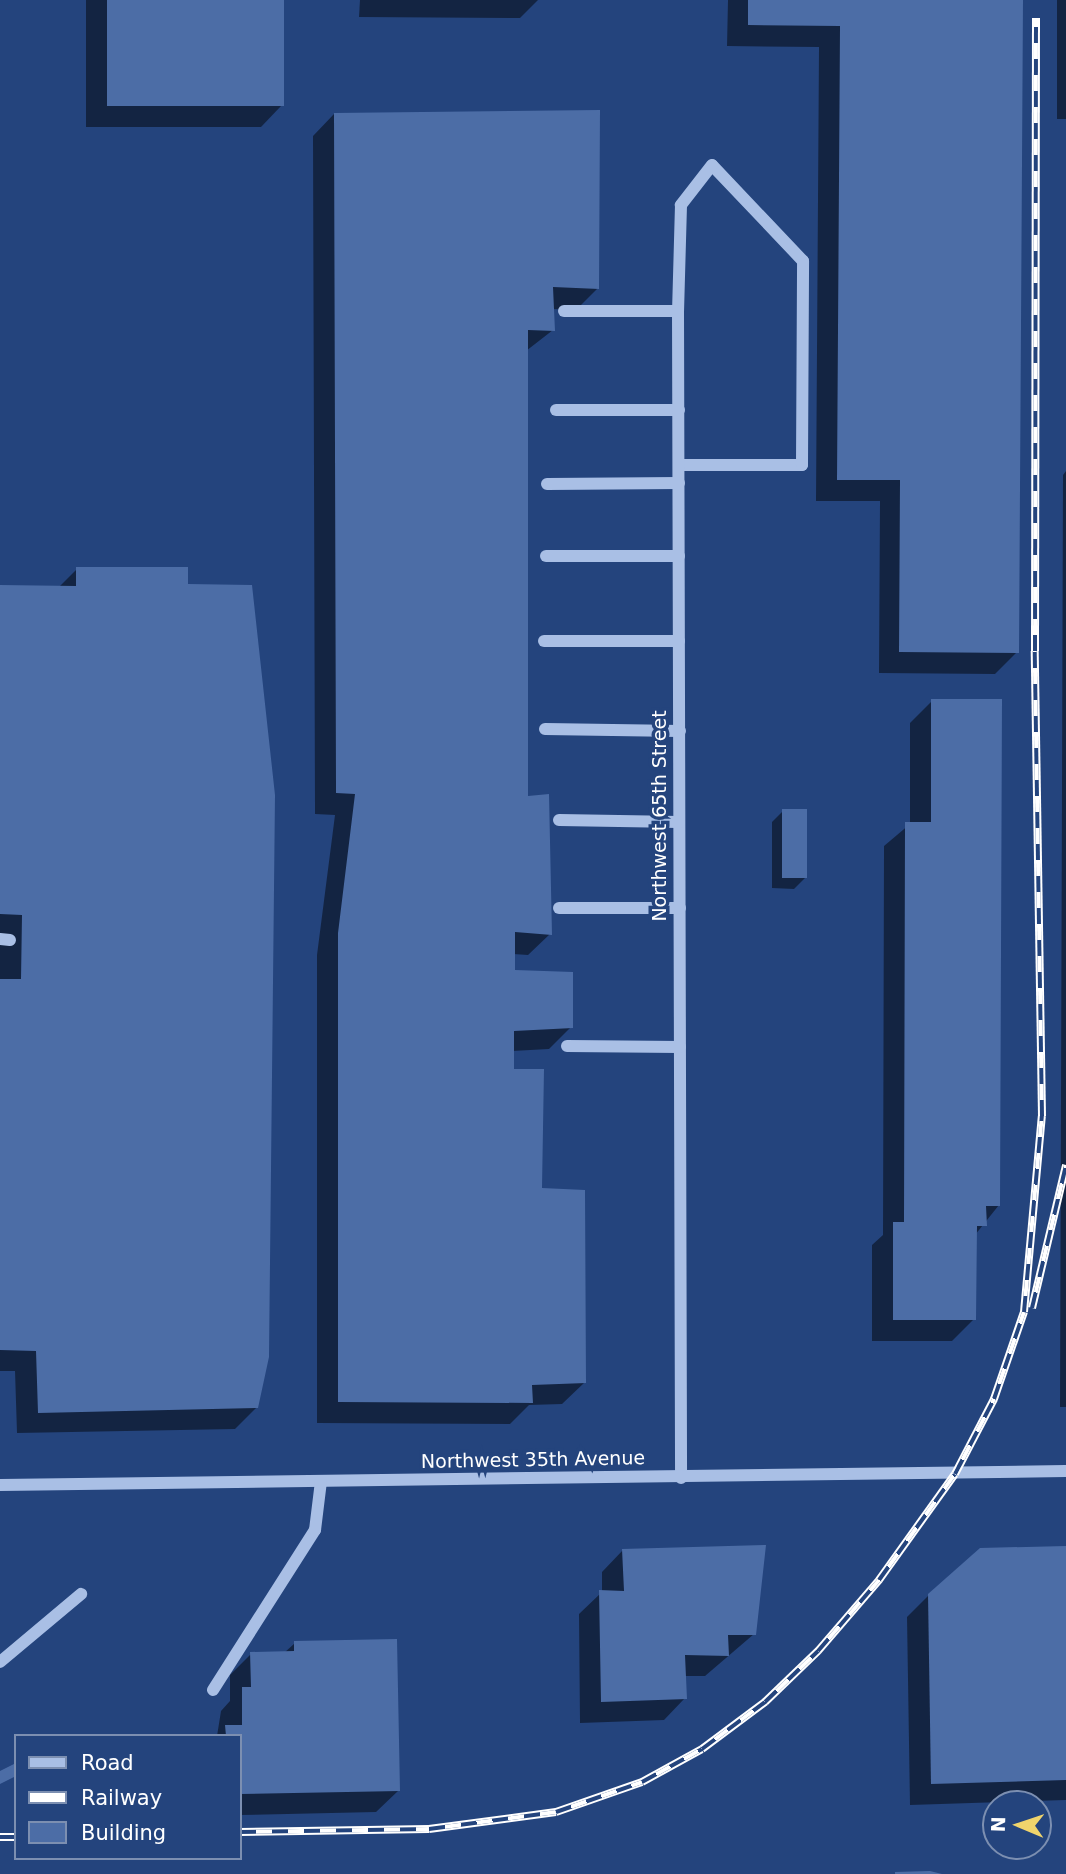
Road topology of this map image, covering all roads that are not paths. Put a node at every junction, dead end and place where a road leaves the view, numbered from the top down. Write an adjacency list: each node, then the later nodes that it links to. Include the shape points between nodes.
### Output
1 (564, 311): 2 (street)
2 (678, 311): 4 (street, Northwest 65th Street); 5 (street, Northwest 65th Street, via 681,205 712,165 803,261 802,465)
3 (556, 410): 4 (street)
4 (679, 410): 5 (street, Northwest 65th Street)
5 (679, 465): 6 (street, Northwest 65th Street)
6 (679, 483): 7 (street); 9 (street, Northwest 65th Street)
7 (547, 484)
8 (546, 556): 9 (street)
9 (679, 556): 11 (street, Northwest 65th Street)
10 (544, 641): 11 (street)
11 (679, 641): 13 (street, Northwest 65th Street)
12 (545, 729): 13 (street)
13 (680, 731): 15 (street, Northwest 65th Street)
14 (559, 820): 15 (street)
15 (679, 822): 17 (street, Northwest 65th Street)
16 (559, 908): 17 (street)
17 (680, 908): 19 (street, Northwest 65th Street)
18 (567, 1046): 19 (street)
19 (681, 1047): 21 (street, Northwest 65th Street)
20 (1066, 1471): 21 (street, Northwest 35th Avenue)
21 (681, 1478): 22 (street, Northwest 35th Avenue)
22 (321, 1481): 23 (street, Northwest 35th Avenue); 26 (street, via 315,1530)
23 (0, 1486)
24 (81, 1594): 25 (street)
25 (0, 1662)
26 (213, 1690)

